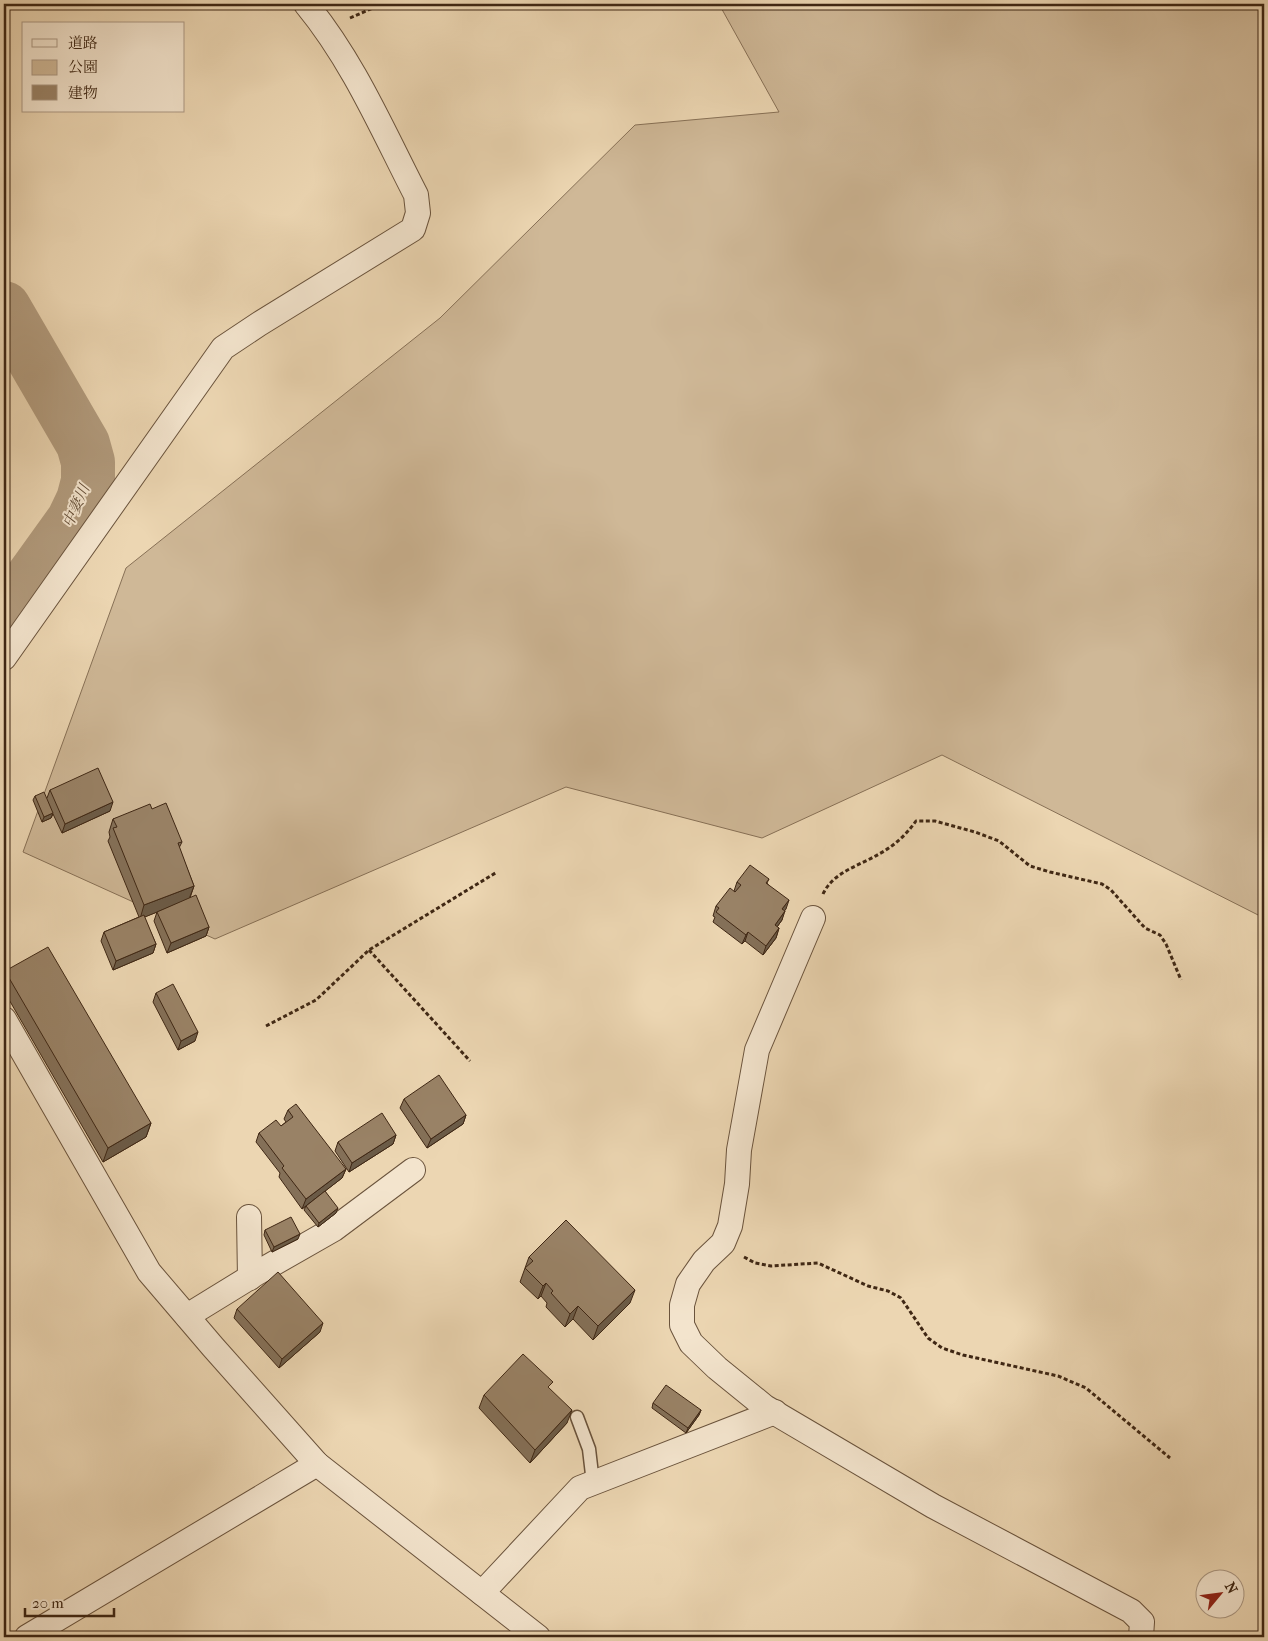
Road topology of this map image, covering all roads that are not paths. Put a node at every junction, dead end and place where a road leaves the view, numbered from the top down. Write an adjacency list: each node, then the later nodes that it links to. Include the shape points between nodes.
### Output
1 (306, 4): 2 (street, via 344,54 416,194 418,213 413,229 223,348)
2 (4, 658)
3 (813, 918): 9 (street, via 756,1050 730,1226 722,1243 688,1284 682,1305 682,1325 691,1344)
4 (4, 1019): 8 (street, via 149,1272)
5 (413, 1170): 7 (street, via 334,1229)
6 (249, 1217): 7 (street)
7 (250, 1278): 8 (street)
8 (187, 1316): 11 (street)
9 (775, 1412): 12 (street); 16 (street, via 933,1506 1131,1611 1142,1622)
10 (577, 1417): 12 (lane, via 589,1449)
11 (317, 1464): 13 (street); 14 (street)
12 (593, 1483): 13 (street, via 580,1488)
13 (482, 1593): 15 (street)
14 (27, 1637)
15 (538, 1637)
16 (1141, 1637)

